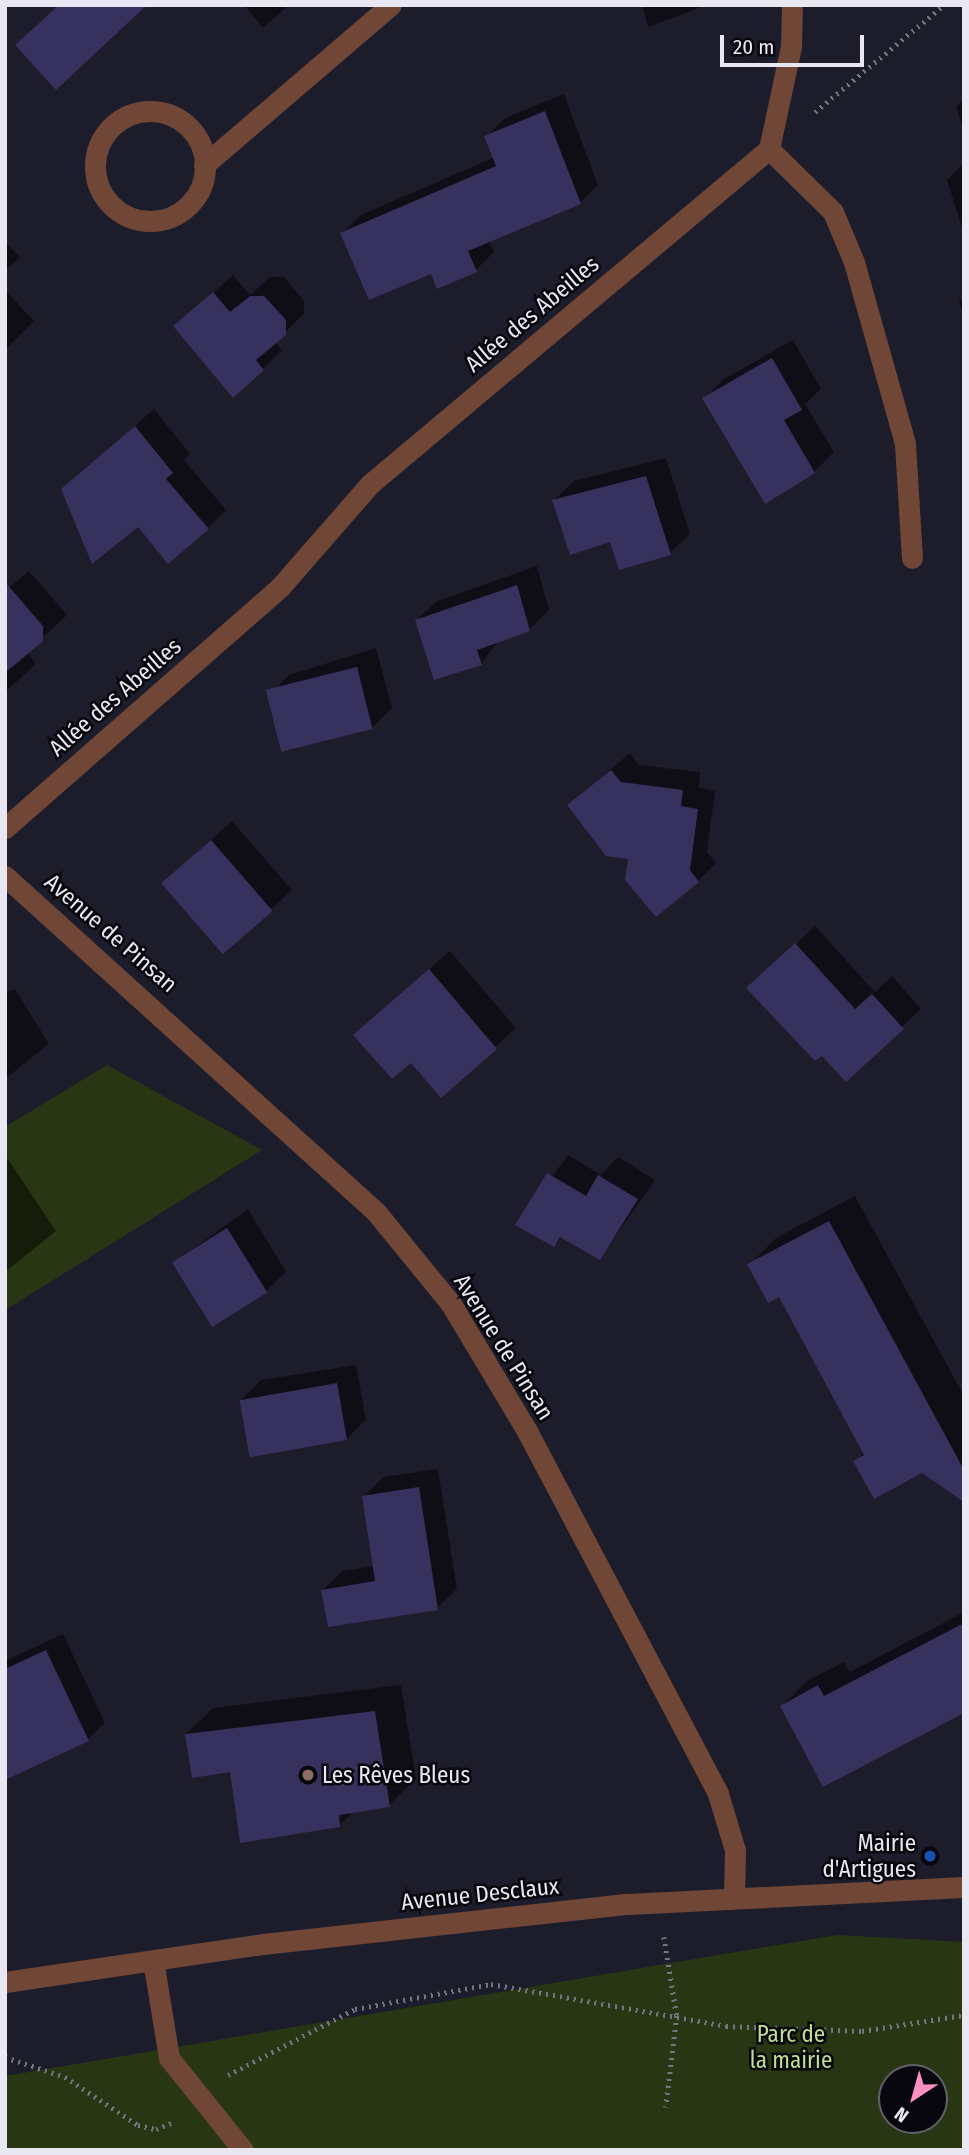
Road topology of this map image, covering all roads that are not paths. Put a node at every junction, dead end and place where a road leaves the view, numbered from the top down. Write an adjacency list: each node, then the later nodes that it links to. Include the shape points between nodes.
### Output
1 (391, 5): 4 (street)
2 (792, 5): 3 (street, via 791,47)
3 (769, 149): 5 (street, via 833,212 854,262 905,444); 6 (street, Allée des Abeilles, via 370,484 281,586)
4 (205, 165): 4 (street, via 191,129 178,118 144,111 127,116 101,139 96,174 113,206 147,221 183,210 195,197)
5 (912, 558)
6 (5, 828)
7 (5, 876): 9 (street, Avenue de Pinsan, via 366,1203 451,1304 527,1432 719,1794 735,1850)
8 (964, 1887): 9 (street, Avenue Desclaux)
9 (734, 1898): 10 (street, Avenue Desclaux, via 659,1902)
10 (153, 1960): 11 (street, Avenue Desclaux); 12 (street, via 169,2058)
11 (5, 1982)
12 (243, 2150)

